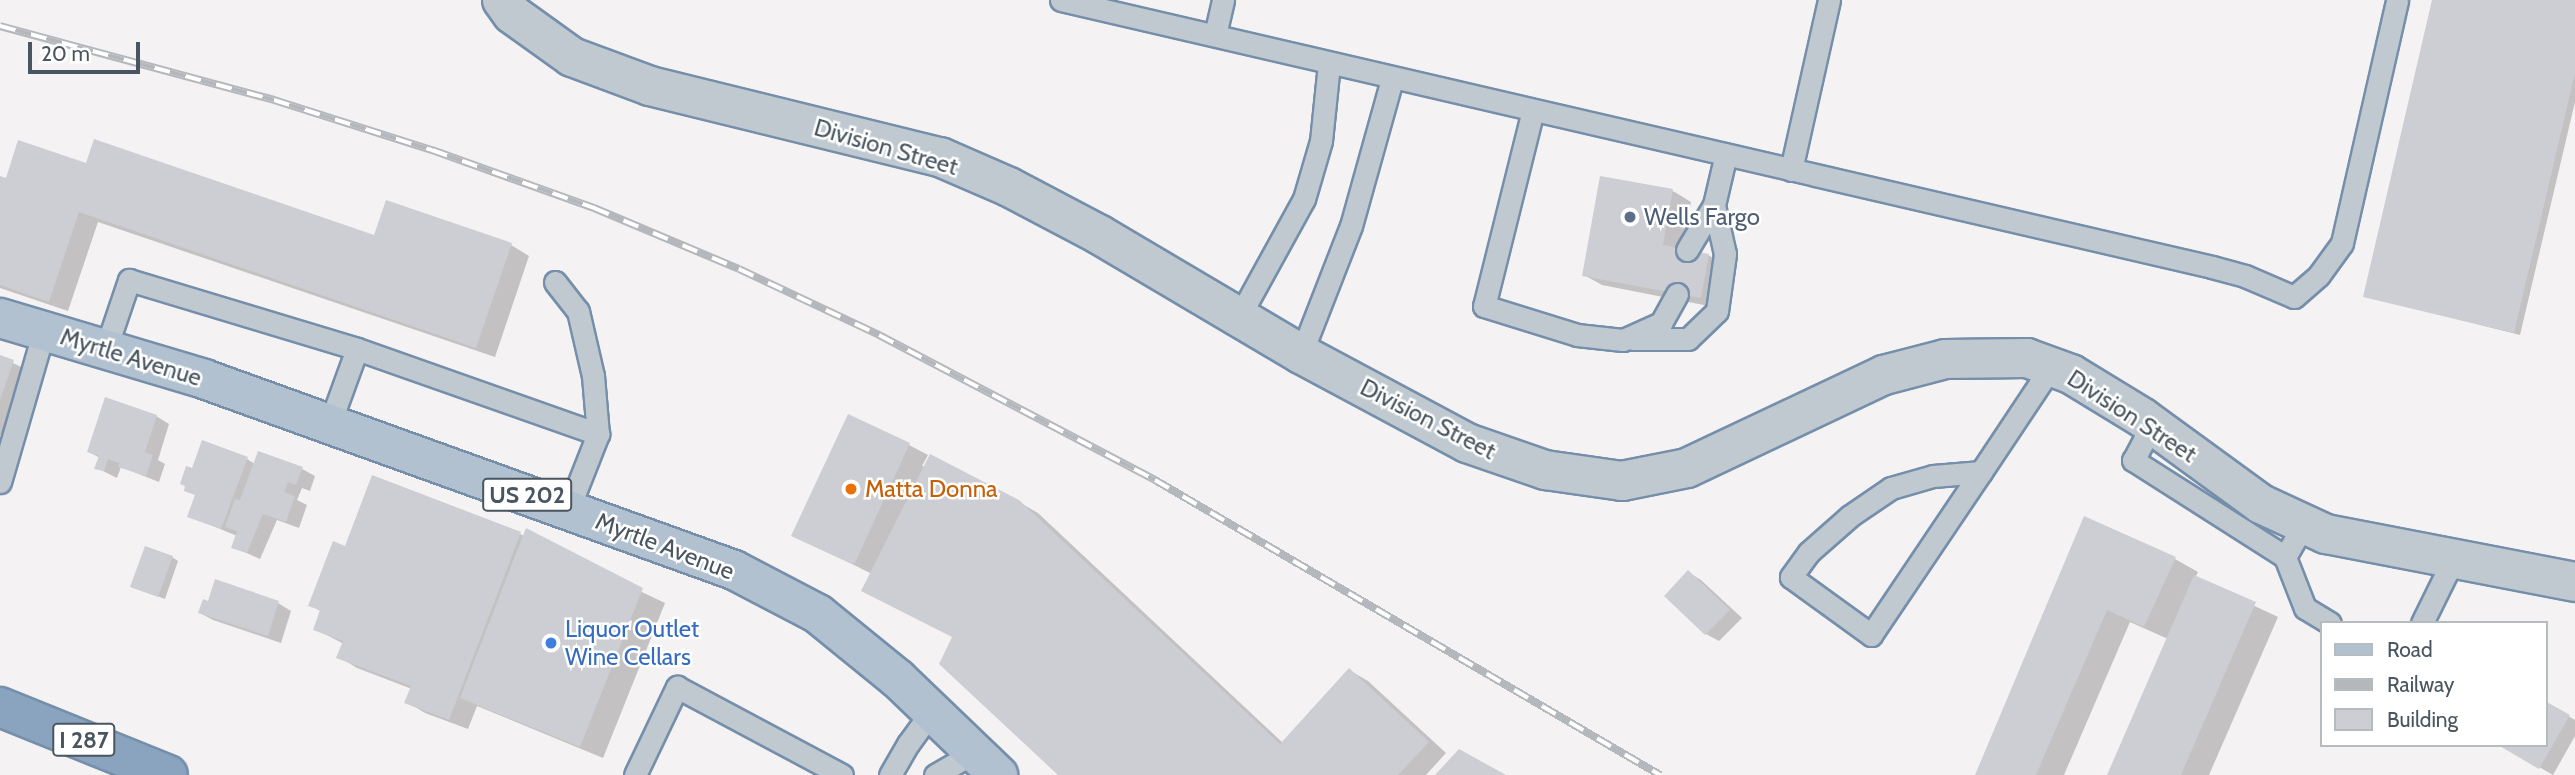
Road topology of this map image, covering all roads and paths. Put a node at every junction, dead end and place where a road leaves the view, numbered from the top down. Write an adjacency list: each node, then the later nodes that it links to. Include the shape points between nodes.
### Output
1 (502, 0): 16 (street, Division Street, via 512,14 572,57 650,86 940,157 1100,234)
2 (1061, 0): 6 (lane)
3 (1223, 0): 6 (lane)
4 (1829, 0): 11 (lane)
5 (2398, 0): 11 (lane, via 2342,243 2319,275 2294,297 2212,267)
6 (1215, 35): 7 (lane)
7 (1329, 64): 8 (lane); 16 (lane, via 1321,141 1304,198)
8 (1392, 79): 9 (lane); 22 (lane, via 1351,226)
9 (1533, 110): 10 (lane); 19 (lane, via 1484,306 1577,335)
10 (1726, 154): 11 (lane); 12 (lane)
11 (1791, 170)
12 (1714, 205): 13 (lane); 19 (lane, via 1726,254 1717,311 1688,339)
13 (1687, 250)
14 (555, 282): 26 (lane, via 578,311 593,376)
15 (1677, 294): 19 (lane, via 1661,323)
16 (1239, 317): 22 (street, Division Street)
17 (0, 318): 18 (main road, Myrtle Avenue / US 202)
18 (44, 331): 20 (main road, Myrtle Avenue / US 202); 28 (lane)
19 (1623, 340)
20 (106, 348): 21 (lane, via 129,280); 24 (main road, Myrtle Avenue / US 202)
21 (357, 349): 24 (lane); 26 (lane)
22 (1301, 354): 23 (street, Division Street, via 1485,451 1545,470 1622,481 1687,468 1855,386 1945,359 2027,358)
23 (2051, 367): 25 (street, Division Street, via 2071,374); 27 (lane)
24 (330, 424): 29 (main road, Myrtle Avenue / US 202)
25 (2152, 425): 30 (street, Division Street, via 2262,504); 31 (lane, via 2133,460)
26 (598, 434): 29 (lane)
27 (1981, 472): 27 (lane, via 1871,635 1791,577 1809,552 1891,488 1933,475)
28 (0, 482)
29 (568, 510): 37 (main road, Myrtle Avenue / US 202, via 734,570 818,614)
30 (2304, 524): 31 (lane); 32 (street, Division Street, via 2326,534)
31 (2285, 557): 34 (lane, via 2305,608)
32 (2453, 560): 33 (street, Division Street); 35 (lane)
33 (2575, 582)
34 (2327, 621)
35 (2423, 621)
36 (0, 707): 39 (highway, I 287)
37 (932, 711): 38 (main road, Myrtle Avenue / US 202); 42 (lane)
38 (986, 764): 43 (lane)
39 (168, 775)
40 (635, 775): 41 (lane, via 677,687)
41 (842, 775)
42 (890, 775)
43 (935, 775)

